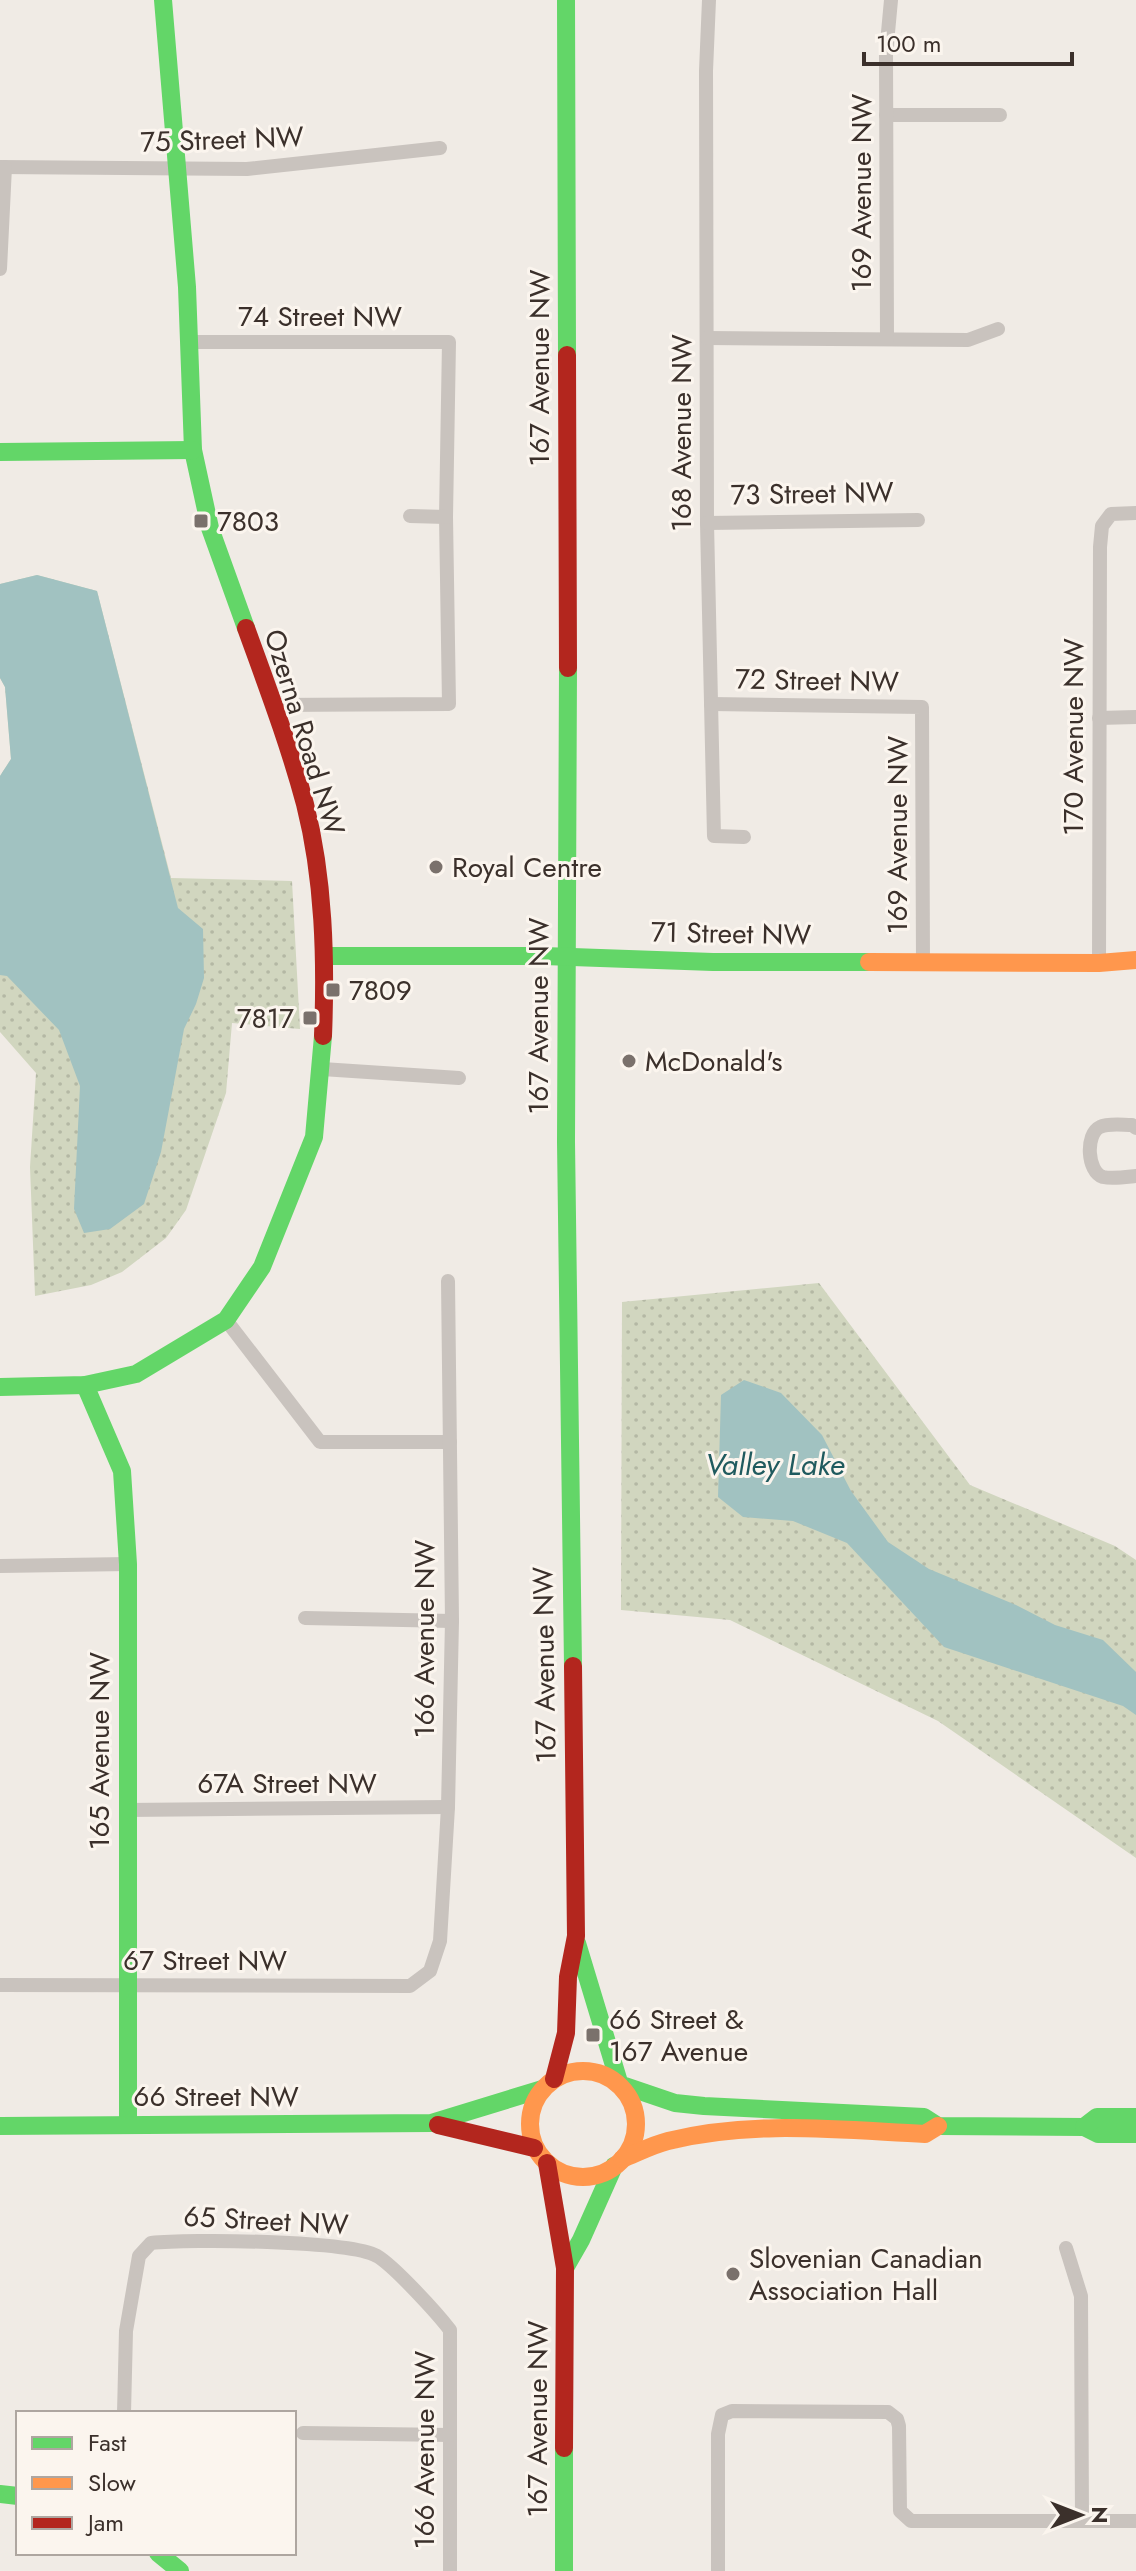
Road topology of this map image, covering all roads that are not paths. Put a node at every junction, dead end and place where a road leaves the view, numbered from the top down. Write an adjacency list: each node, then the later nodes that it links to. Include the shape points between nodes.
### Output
1 (163, 0): 9 (main road, Ozerna Road NW)
2 (566, 0): 29 (main road, 167 Avenue NW)
3 (709, 0): 12 (street, 168 Avenue NW)
4 (891, 0): 5 (street, 169 Avenue NW)
5 (886, 115): 6 (street); 13 (street, 169 Avenue NW)
6 (1000, 115)
7 (440, 148): 9 (street, 75 Street NW, via 247,169)
8 (2, 167): 9 (street, 75 Street NW); 10 (street, 75 Street NW)
9 (178, 169): 14 (main road, Ozerna Road NW)
10 (0, 269)
11 (998, 329): 13 (street, via 968,340)
12 (707, 338): 13 (street); 21 (street, 168 Avenue NW)
13 (887, 339)
14 (190, 342): 15 (main road, Ozerna Road NW); 19 (street, 74 Street NW, via 449,342)
15 (193, 450): 16 (main road); 23 (main road, Ozerna Road NW, via 210,528)
16 (0, 452)
17 (1136, 513): 26 (street, 170 Avenue NW, via 1111,514 1102,526)
18 (410, 516): 19 (street)
19 (446, 517): 23 (street, via 449,704)
20 (918, 520): 21 (street, 73 Street NW)
21 (707, 523): 22 (street, 168 Avenue NW)
22 (711, 704): 24 (street, 72 Street NW); 27 (street, 168 Avenue NW, via 714,836)
23 (274, 705): 28 (main road, Ozerna Road NW, via 305,805)
24 (922, 707): 31 (street, 169 Avenue NW)
25 (1136, 717): 26 (street)
26 (1099, 718): 32 (street, 170 Avenue NW)
27 (744, 837)
28 (325, 956): 29 (main road, 71 Street NW); 33 (main road, Ozerna Road NW)
29 (566, 957): 31 (main road, 71 Street NW); 48 (main road, 167 Avenue NW)
30 (1136, 960): 32 (main road, 71 Street NW)
31 (923, 963): 32 (main road, 71 Street NW)
32 (1099, 963)
33 (322, 1069): 34 (street); 38 (main road, Ozerna Road NW, via 314,1137 262,1267)
34 (459, 1078)
35 (1136, 1128): 36 (street, via 1103,1125 1095,1130 1091,1158 1092,1167 1104,1177)
36 (1136, 1176)
37 (448, 1281): 41 (street, 166 Avenue NW)
38 (226, 1320): 39 (main road, Ozerna Road NW, via 136,1374); 41 (street, via 320,1442)
39 (85, 1385): 40 (main road, Ozerna Road NW); 42 (main road, 165 Avenue NW, via 122,1471)
40 (0, 1387)
41 (450, 1442): 45 (street, 166 Avenue NW)
42 (128, 1564): 43 (street); 47 (main road, 165 Avenue NW)
43 (0, 1566)
44 (305, 1618): 45 (street)
45 (452, 1621): 46 (street, 166 Avenue NW)
46 (448, 1807): 47 (street, 67A Street NW); 51 (street, 166 Avenue NW, via 440,1941 430,1971)
47 (126, 1810): 50 (main road, 165 Avenue NW)
48 (576, 1936): 52 (main road, 167 Avenue NW, via 566,2033); 53 (main road, 167 Avenue NW)
49 (0, 1985): 50 (street, 67 Street NW)
50 (126, 1985): 51 (street, 67 Street NW); 56 (main road, 165 Avenue NW)
51 (410, 1986)
52 (548, 2084): 53 (main road, via 582,2070); 55 (main road, 66 Street NW, via 466,2116); 61 (main road, via 531,2116)
53 (622, 2084): 58 (main road, via 675,2103 924,2117); 63 (main road, via 636,2124 632,2143)
54 (1136, 2117): 59 (main road, via 1097,2117)
55 (431, 2123): 56 (main road, 66 Street NW); 61 (main road, 66 Street NW)
56 (128, 2125): 57 (main road, 66 Street NW)
57 (0, 2126)
58 (938, 2126): 59 (main road); 63 (main road, via 925,2134 730,2130 666,2141)
59 (1084, 2127): 60 (main road, via 1098,2134)
60 (1136, 2134)
61 (534, 2148): 62 (main road)
62 (547, 2163): 63 (main road, via 585,2177); 65 (main road, 167 Avenue NW)
63 (618, 2163): 65 (main road, 167 Avenue NW)
64 (1066, 2248): 70 (street, via 1081,2296)
65 (565, 2268): 75 (main road, 167 Avenue NW)
66 (450, 2330): 67 (street, 65 Street NW, via 367,2251 271,2243 151,2243 139,2256 126,2331); 69 (street, 166 Avenue NW)
67 (124, 2411)
68 (303, 2433): 69 (street)
69 (450, 2435): 74 (street, 166 Avenue NW)
70 (1082, 2521): 71 (street); 76 (street, via 917,2522 904,2517 898,2504 899,2426 893,2415 732,2411 722,2415 718,2434)
71 (1136, 2521)
72 (160, 2555): 73 (main road)
73 (180, 2571)
74 (450, 2571)
75 (564, 2571)
76 (718, 2571)

